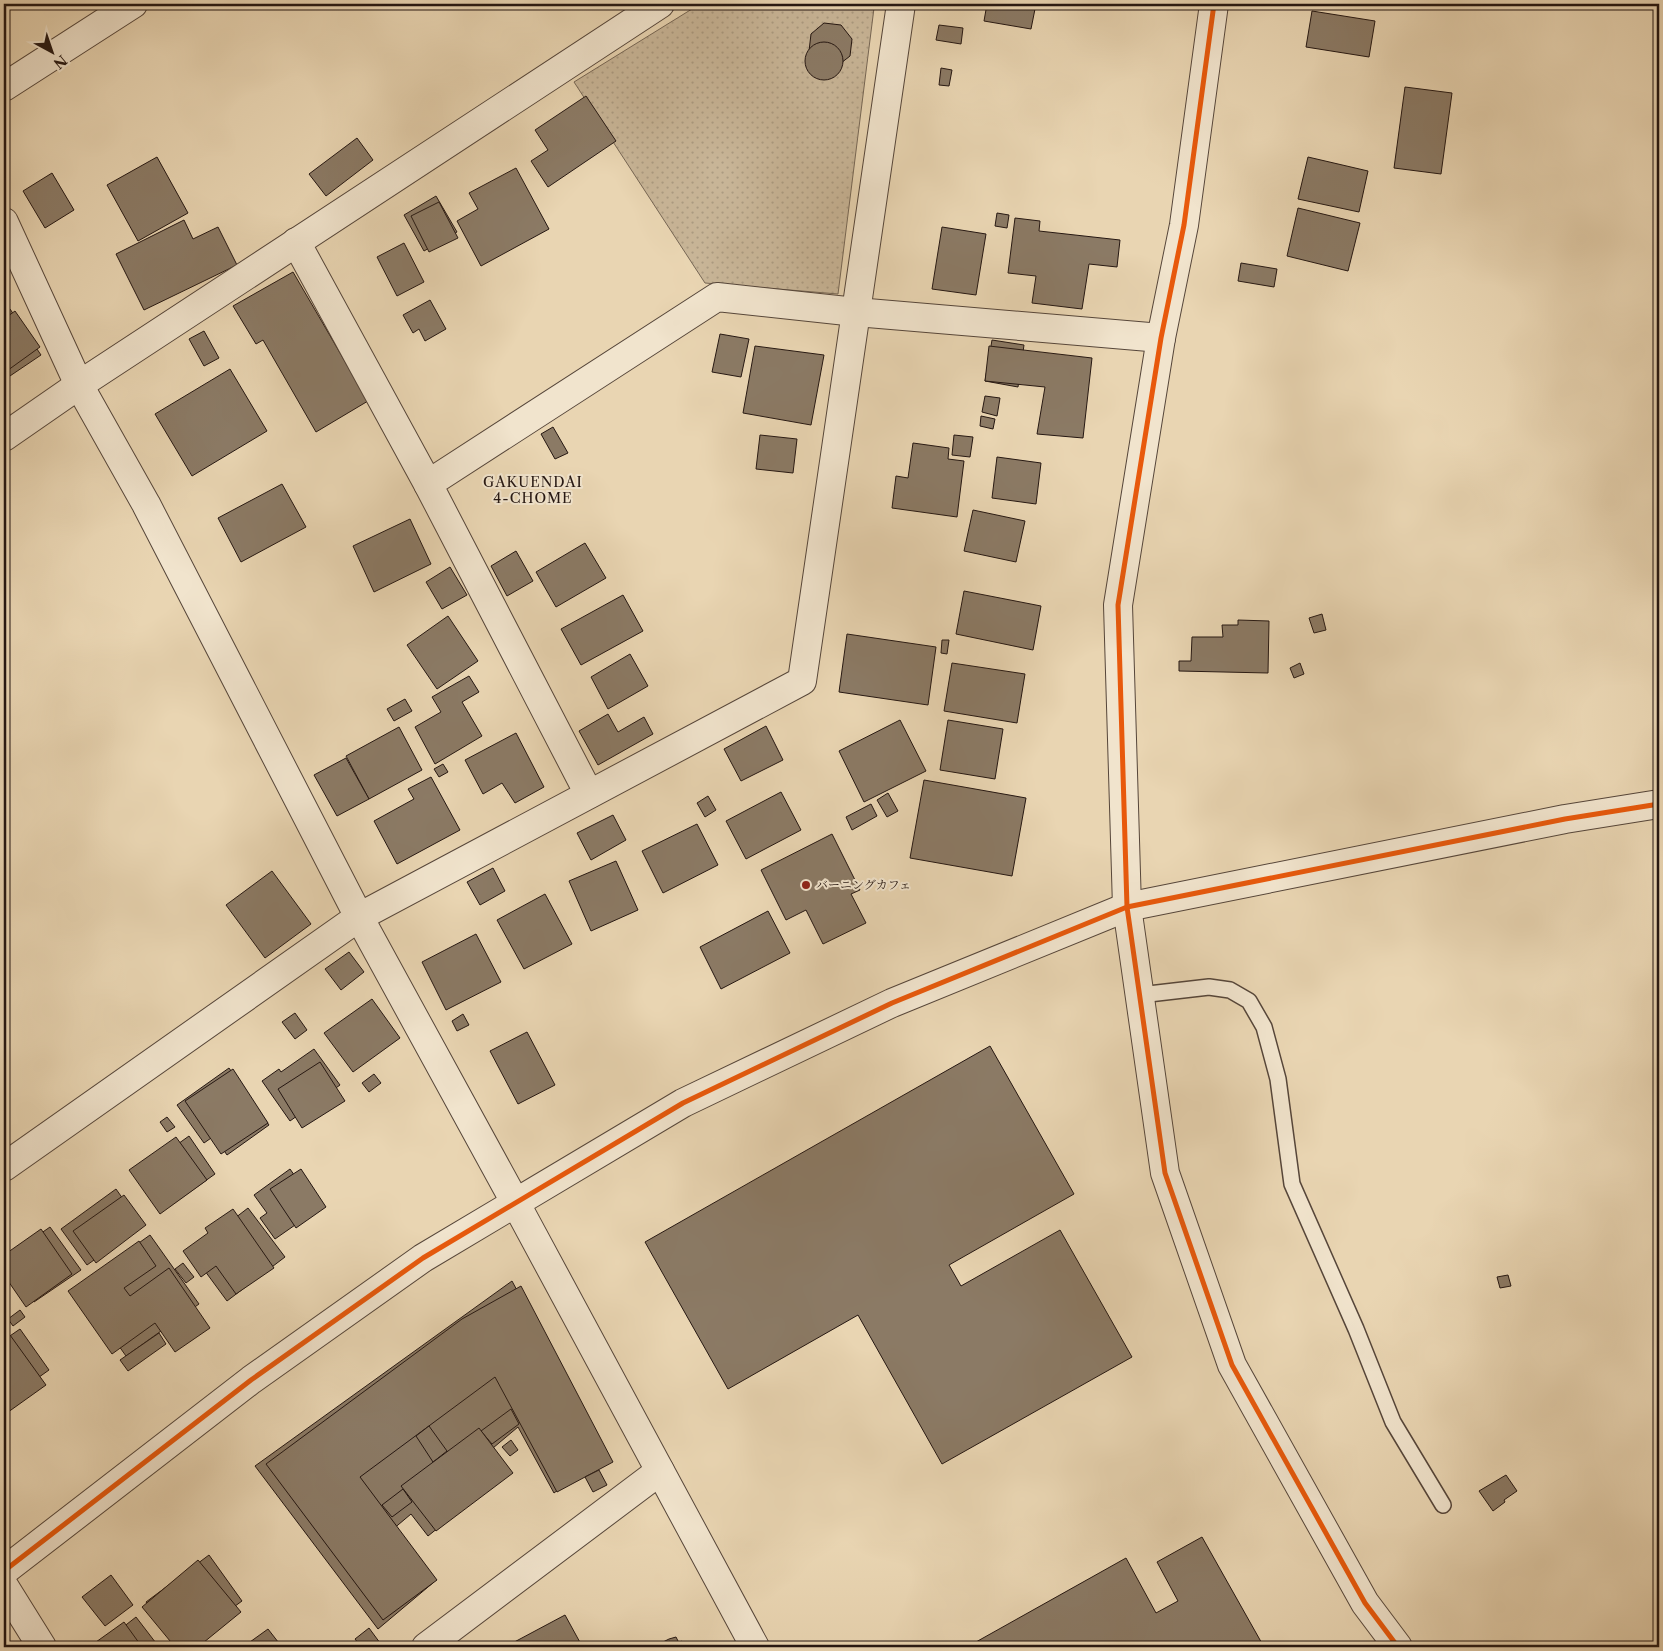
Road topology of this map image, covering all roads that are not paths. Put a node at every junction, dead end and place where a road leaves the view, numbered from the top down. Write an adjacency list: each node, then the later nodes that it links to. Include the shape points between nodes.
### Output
1 (133, 4): 5 (street)
2 (660, 4): 7 (street)
3 (901, 4): 8 (street)
4 (1214, 4): 9 (street, via 1184,225)
5 (4, 87)
6 (4, 222): 10 (street)
7 (296, 242): 10 (street); 12 (street)
8 (856, 312): 9 (street); 12 (street, via 717,297); 13 (street, via 802,681)
9 (1161, 338): 15 (street, via 1118,605)
10 (79, 385): 11 (street); 16 (street, via 146,504)
11 (4, 437)
12 (428, 484): 13 (street)
13 (589, 794): 16 (street)
14 (1659, 804): 15 (street, via 1565,819)
15 (1127, 907): 17 (street); 19 (street, via 892,1003 683,1103)
16 (359, 917): 18 (street); 19 (street)
17 (1140, 995): 21 (lane, via 1209,987 1230,990 1249,1001 1264,1027 1278,1079 1292,1184 1393,1422); 27 (street, via 1165,1174 1232,1365 1365,1603)
18 (4, 1167)
19 (515, 1202): 20 (street); 22 (street, via 423,1258 259,1375)
20 (660, 1471): 24 (street); 26 (street)
21 (1443, 1505)
22 (4, 1571)
23 (4, 1586): 25 (street)
24 (433, 1645)
25 (42, 1647)
26 (755, 1647)
27 (1398, 1647)

